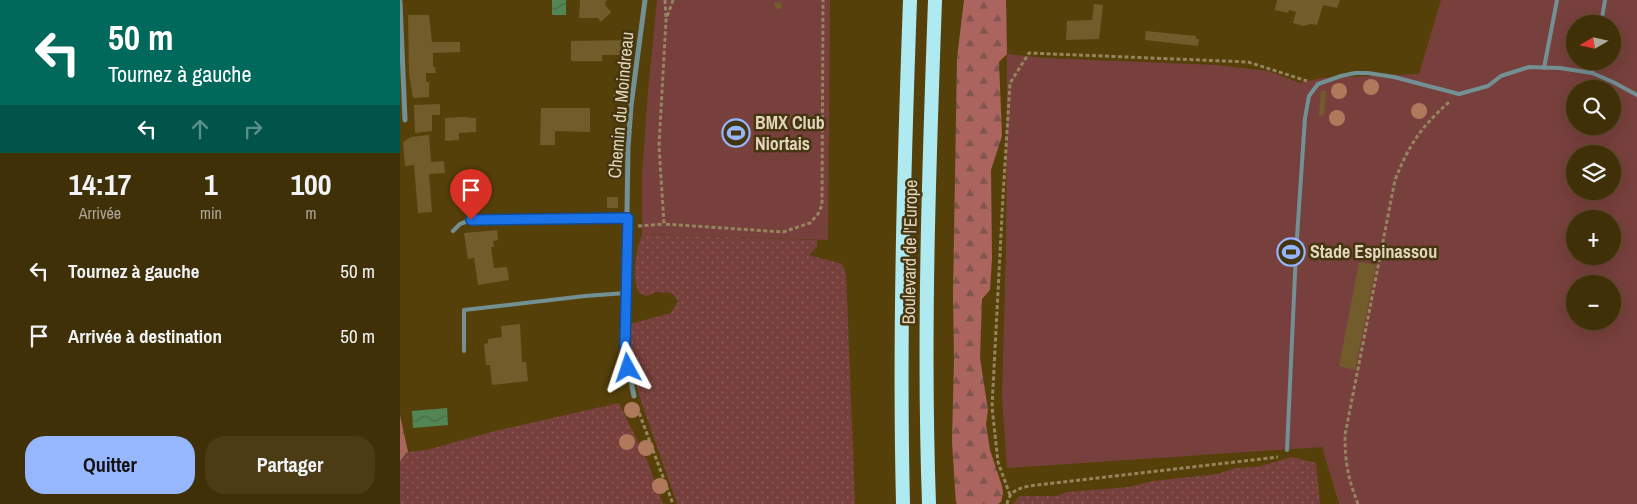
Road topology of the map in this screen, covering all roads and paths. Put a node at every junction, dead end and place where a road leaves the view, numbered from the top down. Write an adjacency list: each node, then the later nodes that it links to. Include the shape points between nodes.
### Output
1 (645, 0): 20 (street, Chemin du Moindreau, via 631,106)
2 (665, 0): 11 (path)
3 (673, 0): 11 (path)
4 (823, 0): 21 (path, via 824,198 818,214 810,223 783,232)
5 (910, 0): 30 (highway, Boulevard de l'Europe, via 903,237)
6 (936, 0): 31 (highway, Boulevard de l'Europe, via 928,252)
7 (1557, 0): 13 (lane)
8 (1605, 0): 10 (lane)
9 (400, 2): 12 (street)
10 (1602, 15)
11 (666, 20): 21 (path, via 659,146)
12 (401, 56): 19 (street)
13 (1544, 68): 15 (lane); 17 (lane, via 1529,67 1502,76 1488,86)
14 (1593, 70): 15 (lane)
15 (1592, 74): 18 (lane)
16 (1318, 84): 17 (lane, via 1341,76 1368,73); 27 (lane, via 1309,96 1305,118); 28 (path, via 1248,62 1029,53 1010,83 992,407 998,462)
17 (1459, 94): 33 (path, via 1413,141 1395,180 1345,435 1345,460)
18 (1637, 95)
19 (405, 120)
20 (628, 218): 22 (street, Chemin du Moindreau); 23 (lane, via 471,220)
21 (664, 224): 22 (path)
22 (628, 227): 24 (street, Chemin du Moindreau)
23 (453, 231)
24 (626, 293): 25 (lane, via 464,310); 26 (street, Chemin du Moindreau, via 625,345)
25 (464, 351)
26 (634, 396): 29 (path)
27 (1287, 450): 28 (path, via 1279,457 1029,486 1016,489)
28 (1010, 495): 32 (path)
29 (673, 504)
30 (903, 504)
31 (929, 504)
32 (1007, 504)
33 (1358, 504)

